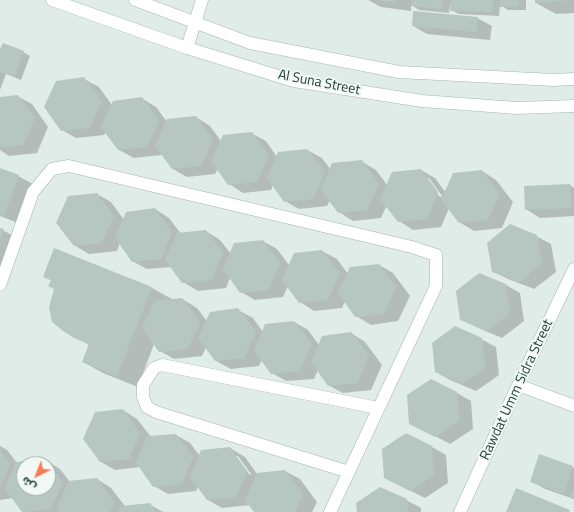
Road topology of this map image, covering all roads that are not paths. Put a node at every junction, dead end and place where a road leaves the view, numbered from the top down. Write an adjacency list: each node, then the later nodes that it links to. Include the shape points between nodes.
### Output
1 (52, 0): 5 (street, Al Suna Street)
2 (135, 0): 4 (street, Al Suna Street)
3 (202, 0): 4 (street)
4 (196, 22): 5 (street); 6 (street, Al Suna Street, via 250,43 399,72)
5 (187, 48): 7 (street, Al Suna Street, via 294,81 415,100 517,108)
6 (574, 79)
7 (574, 106)
8 (574, 269): 10 (street, Rawdat Umm Sidra Street)
9 (0, 285): 12 (street, via 33,192 52,169 69,166 412,247 436,255 436,286)
10 (518, 385): 11 (street); 15 (street, Rawdat Umm Sidra Street)
11 (574, 406)
12 (378, 408): 13 (street); 13 (street, via 162,365 154,368 143,385 143,397 147,407 156,412)
13 (349, 472): 14 (street)
14 (330, 512)
15 (460, 512)

